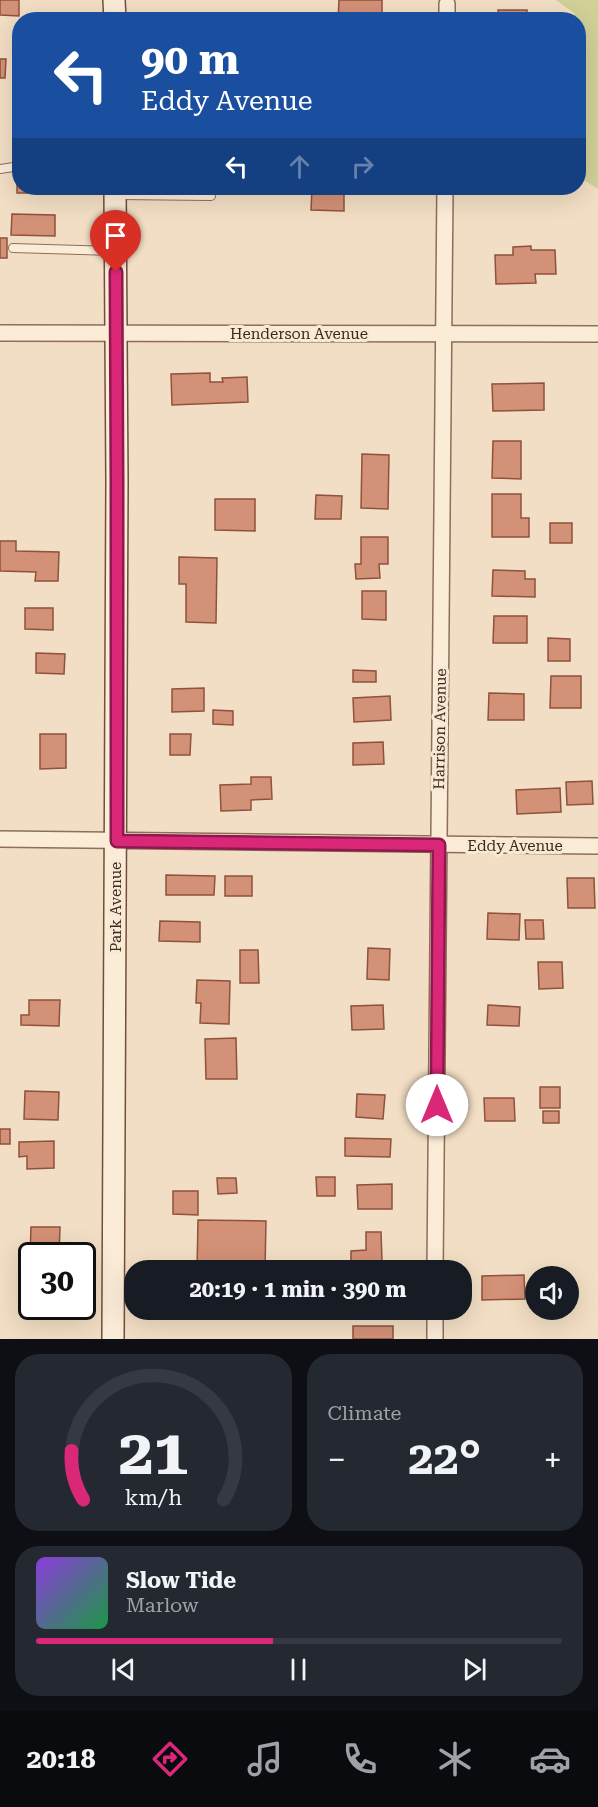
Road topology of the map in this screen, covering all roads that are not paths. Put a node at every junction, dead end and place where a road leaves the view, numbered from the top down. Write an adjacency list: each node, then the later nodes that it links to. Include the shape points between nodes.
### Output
1 (115, 195): 6 (street, Park Avenue)
2 (192, 195): 4 (lane)
3 (445, 195): 8 (street, Harrison Avenue)
4 (211, 196)
5 (13, 248): 6 (lane)
6 (115, 251): 9 (street, Park Avenue)
7 (0, 333): 9 (street, Henderson Avenue)
8 (443, 333): 9 (street, Henderson Avenue); 10 (street, Henderson Avenue); 13 (street, Harrison Avenue)
9 (116, 334): 12 (street, Park Avenue)
10 (598, 334)
11 (0, 839): 12 (street, Eddy Avenue)
12 (117, 841): 13 (street, Eddy Avenue); 17 (street, Park Avenue)
13 (439, 845): 14 (street, Eddy Avenue); 15 (street, Harrison Avenue)
14 (598, 846)
15 (435, 1260)
16 (435, 1320): 18 (street)
17 (113, 1339)
18 (435, 1339)

